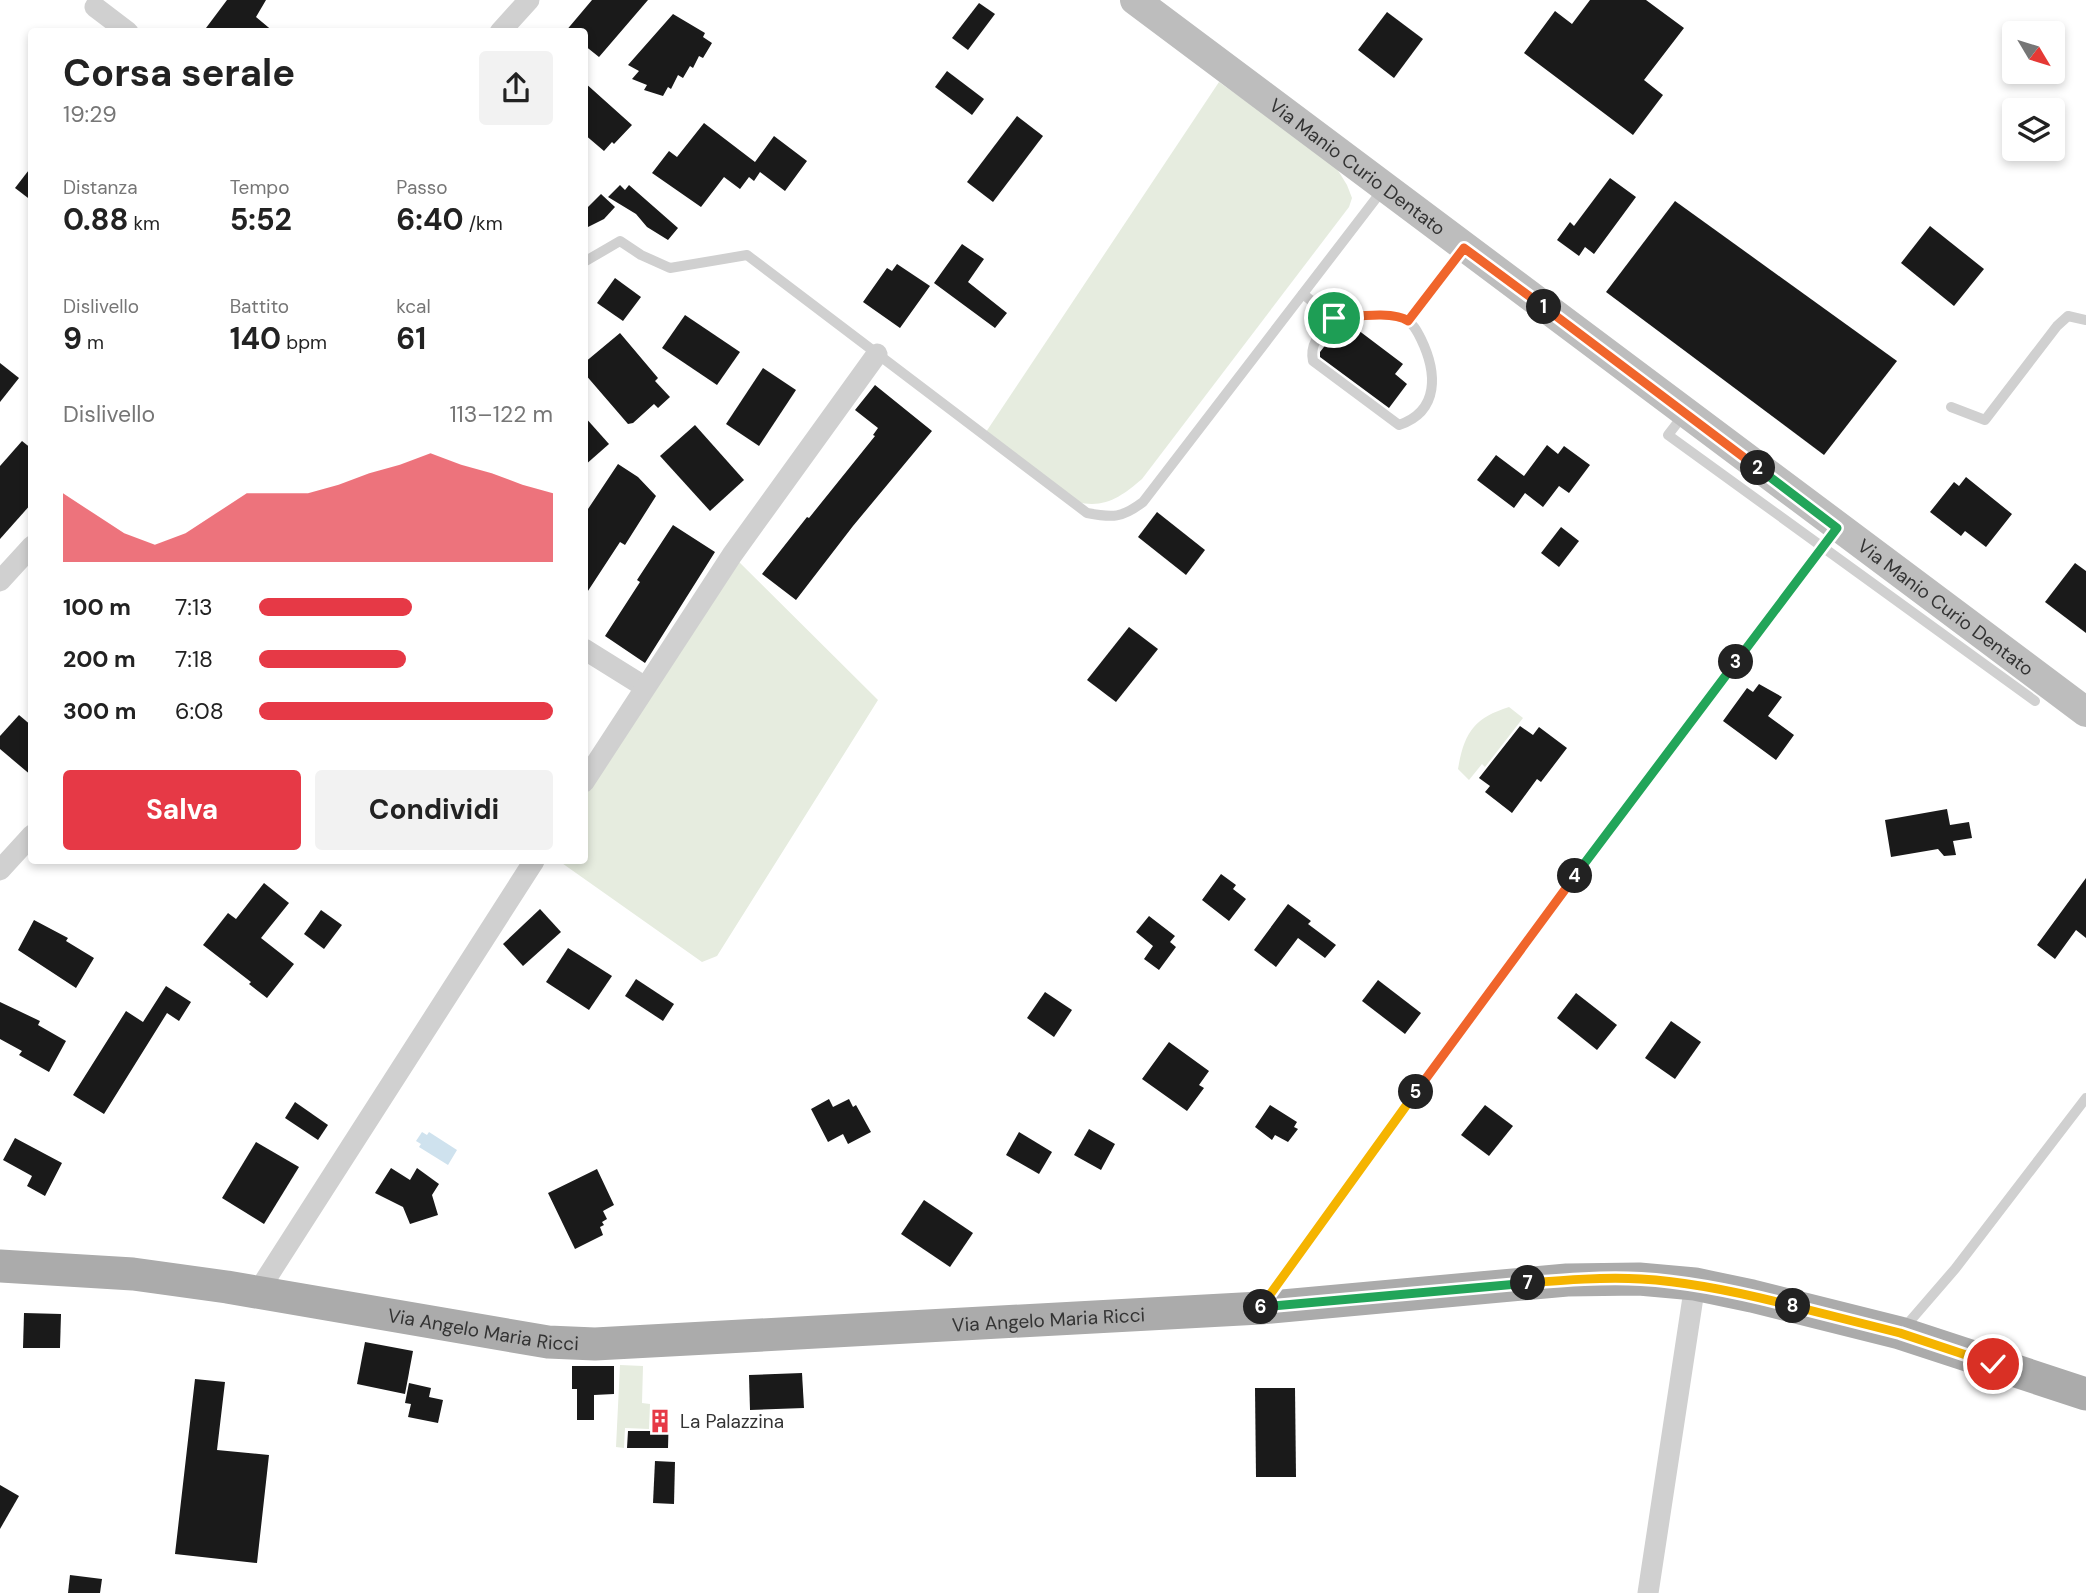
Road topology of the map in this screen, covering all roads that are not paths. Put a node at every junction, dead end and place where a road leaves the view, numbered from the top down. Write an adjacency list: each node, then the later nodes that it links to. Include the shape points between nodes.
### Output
1 (529, 0): 5 (street)
2 (1135, 0): 6 (main road, Via Manio Curio Dentato)
3 (95, 7): 4 (street)
4 (123, 28)
5 (504, 28)
6 (1384, 188): 7 (main road, Via Manio Curio Dentato); 9 (lane)
7 (1464, 248): 12 (lane); 15 (main road, Via Manio Curio Dentato, via 1685,413)
8 (588, 260): 13 (lane, via 620,241 670,268 747,255)
9 (1303, 294): 10 (lane); 13 (lane, via 1143,502 1126,514 1105,517 1087,513)
10 (1334, 318): 12 (lane, via 1403,317); 12 (lane, via 1316,338 1313,361 1399,425 1411,421 1424,407 1434,380 1426,349)
11 (2086, 320): 14 (lane, via 2068,316 2057,326 1985,420)
12 (1408, 321)
13 (877, 354): 19 (street, via 732,555)
14 (1951, 407)
15 (1830, 538): 20 (lane); 21 (main road, Via Manio Curio Dentato); 30 (lane, via 1536,928)
16 (28, 550): 17 (street)
17 (0, 581)
18 (588, 651): 19 (street)
19 (645, 687): 22 (street)
20 (2035, 701)
21 (2086, 712)
22 (588, 776)
23 (28, 839): 25 (street)
24 (532, 864): 29 (street)
25 (0, 870)
26 (2086, 1098): 31 (lane)
27 (0, 1266): 29 (main road, Via Angelo Maria Ricci, via 133,1274)
28 (1696, 1284): 30 (main road, Via Angelo Maria Ricci, via 1567,1280); 31 (main road, Via Angelo Maria Ricci); 33 (street)
29 (257, 1293): 30 (main road, Via Angelo Maria Ricci, via 548,1342 595,1344)
30 (1260, 1308)
31 (1900, 1333): 32 (main road, Via Angelo Maria Ricci)
32 (2086, 1394)
33 (1648, 1593)

